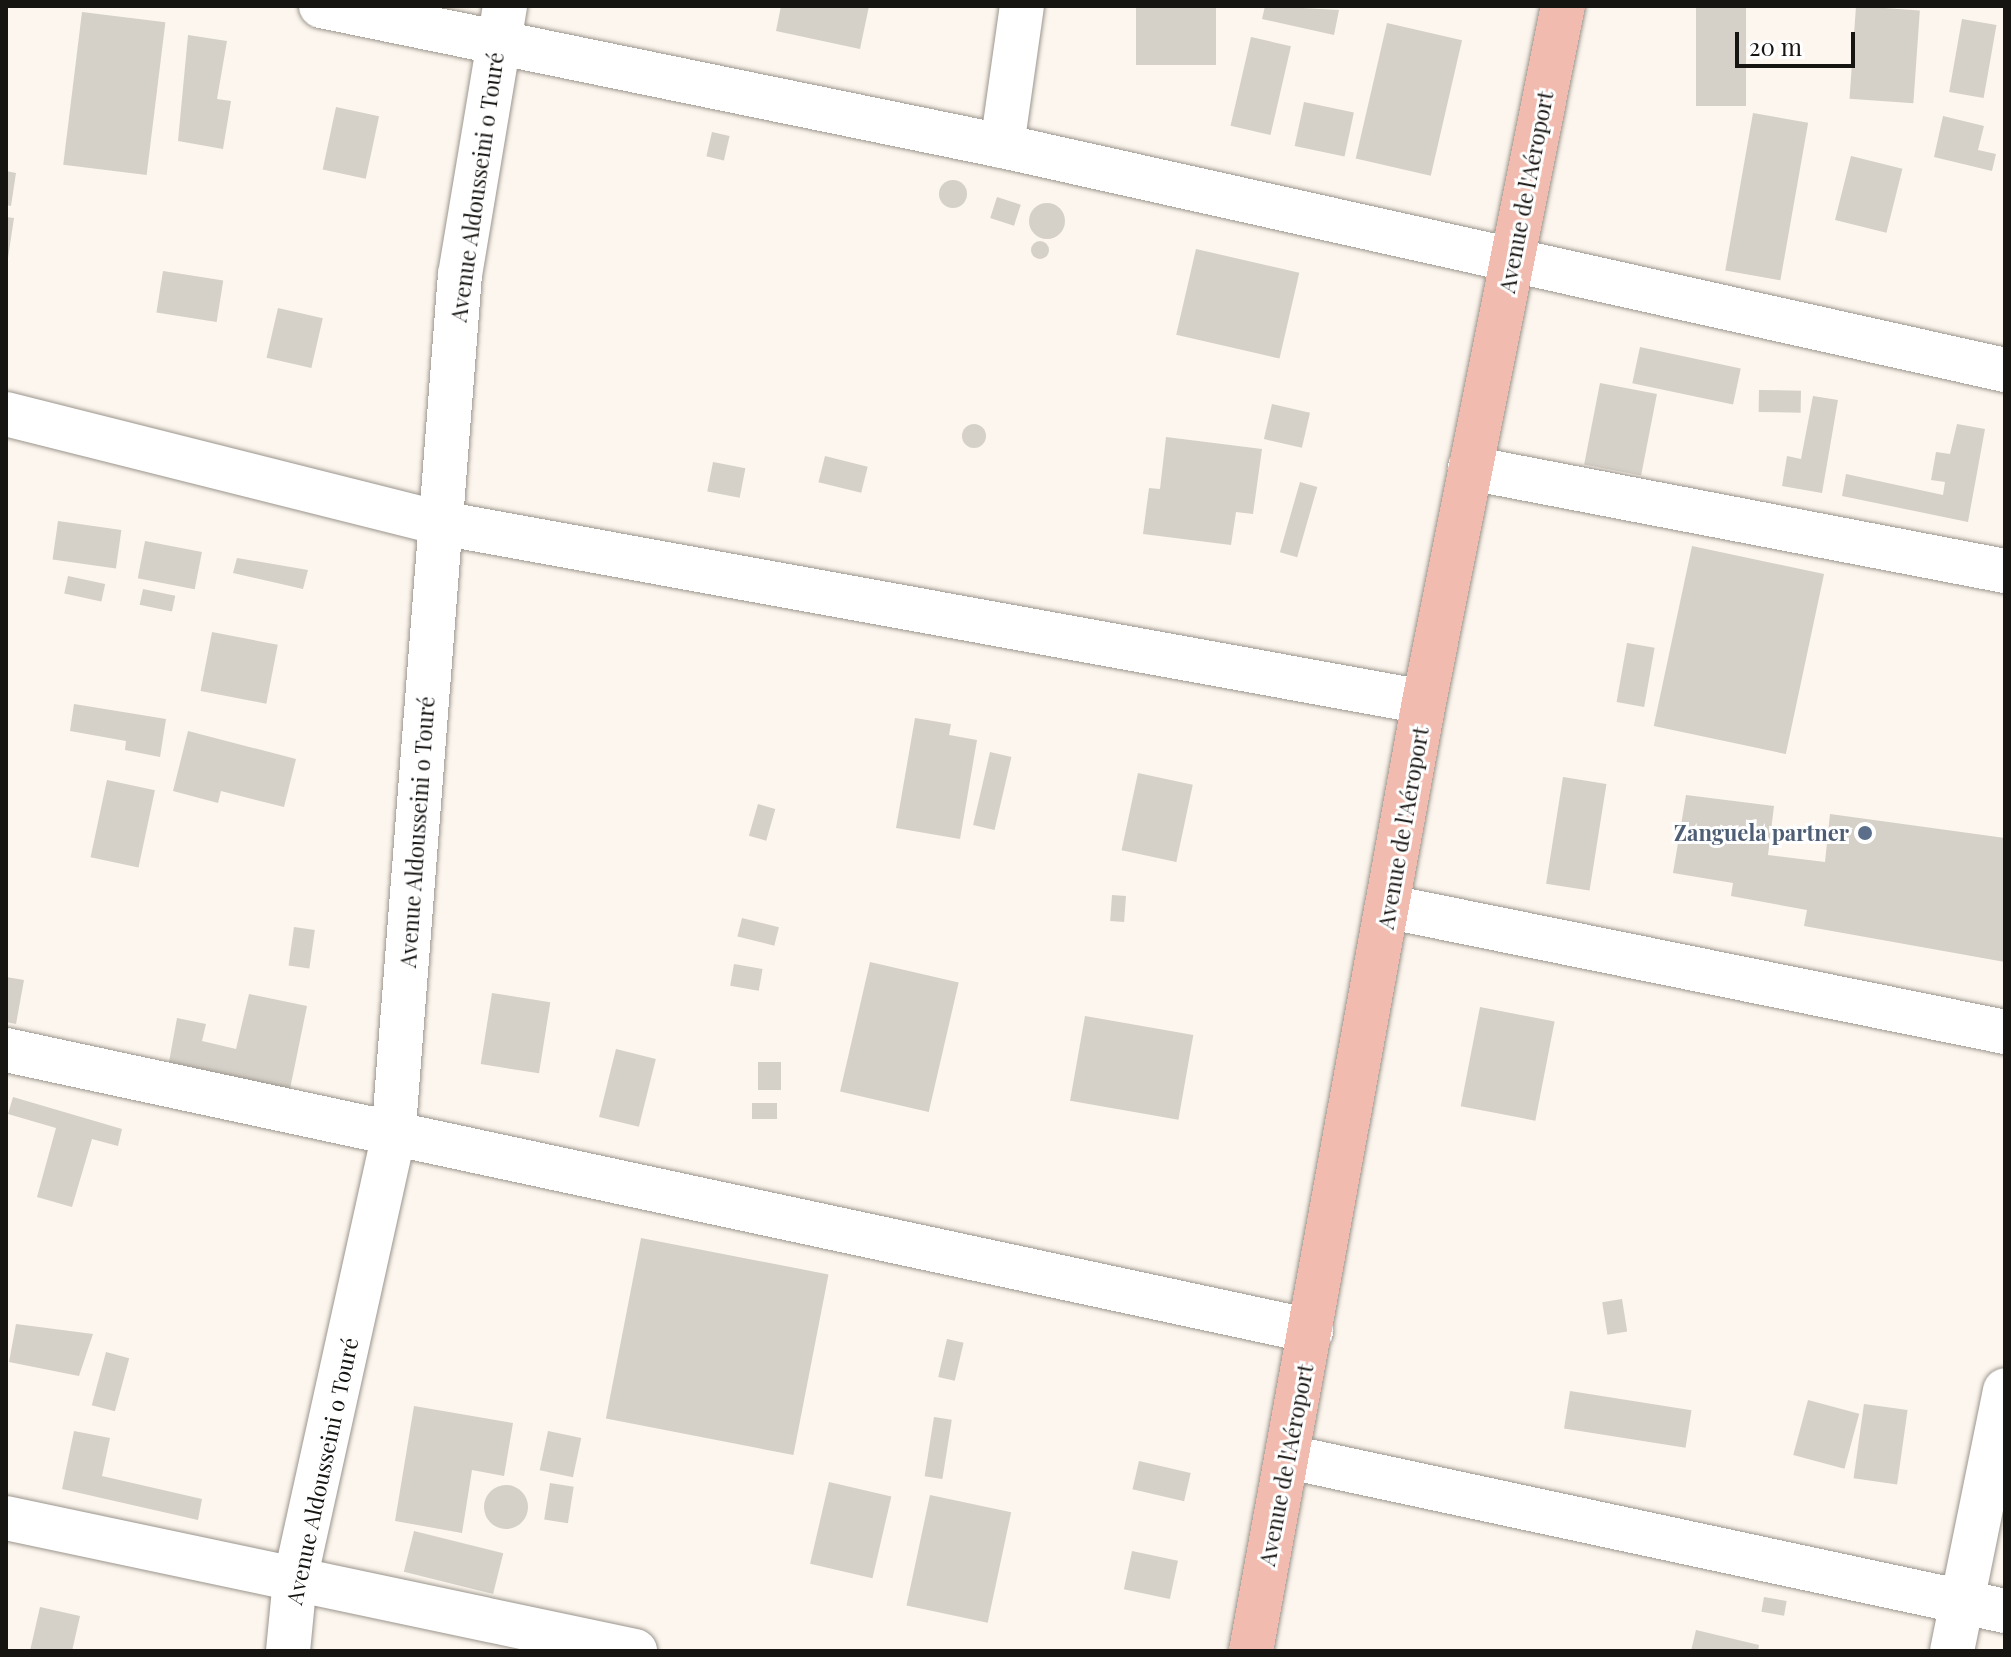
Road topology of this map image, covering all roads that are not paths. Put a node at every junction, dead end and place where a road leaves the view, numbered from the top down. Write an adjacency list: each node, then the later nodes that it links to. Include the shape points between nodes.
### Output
1 (321, 6): 4 (street)
2 (1022, 6): 5 (street)
3 (1563, 6): 6 (main road, Avenue de l'Aéroport)
4 (501, 24): 5 (street); 10 (street, Avenue Aldousseini o Touré, via 460,275)
5 (1002, 146): 6 (street)
6 (1512, 262): 7 (street); 9 (main road, Avenue de l'Aéroport)
7 (2005, 370)
8 (6, 414): 10 (street)
9 (1470, 468): 11 (street); 12 (main road, Avenue de l'Aéroport)
10 (441, 523): 12 (street); 16 (street, Avenue Aldousseini o Touré)
11 (2005, 571)
12 (1424, 702): 13 (main road, Avenue de l'Aéroport)
13 (1390, 907): 14 (street); 17 (main road, Avenue de l'Aéroport)
14 (2005, 1032)
15 (6, 1050): 16 (street)
16 (393, 1139): 17 (street); 21 (street, Avenue Aldousseini o Touré)
17 (1311, 1331): 19 (main road, Avenue de l'Aéroport)
18 (2005, 1390): 22 (street)
19 (1289, 1457): 22 (street); 26 (main road, Avenue de l'Aéroport)
20 (6, 1518): 21 (street)
21 (295, 1580): 24 (street, Avenue Aldousseini o Touré); 25 (street)
22 (1962, 1600): 23 (street); 27 (street)
23 (2005, 1611)
24 (288, 1651)
25 (635, 1651)
26 (1251, 1651)
27 (1952, 1651)

